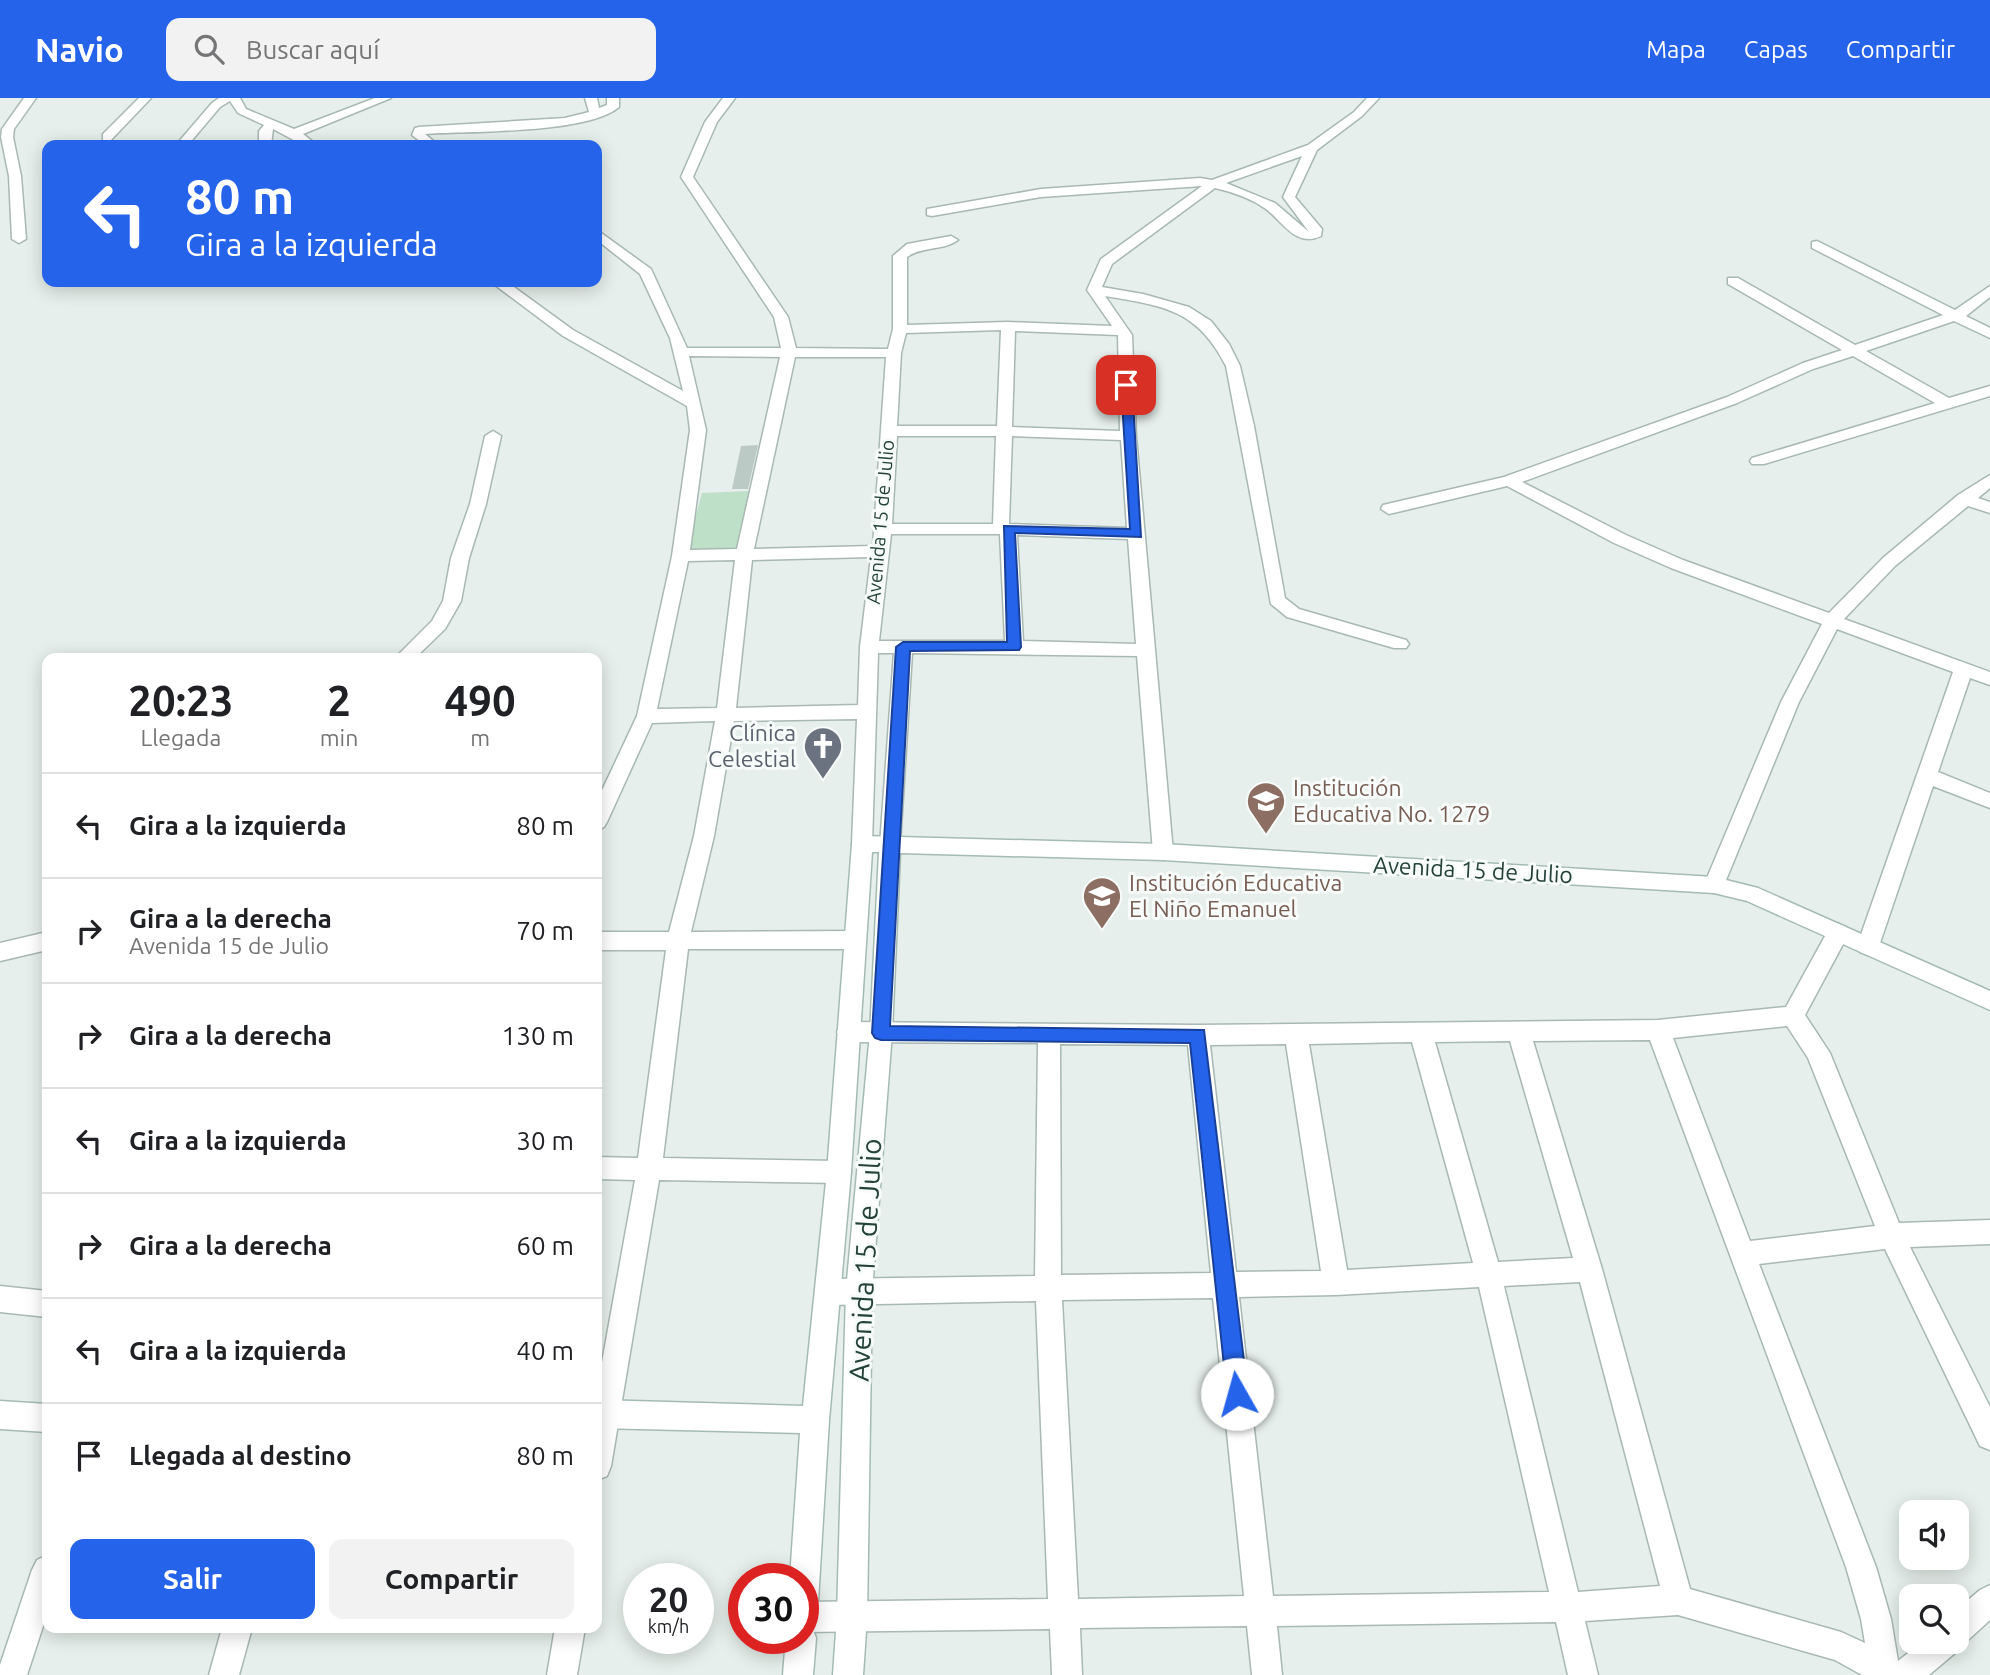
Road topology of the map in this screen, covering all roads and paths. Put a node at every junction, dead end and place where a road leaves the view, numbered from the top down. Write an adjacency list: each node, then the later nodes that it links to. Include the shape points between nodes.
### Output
1 (30, 98): 22 (street, via 7,137)
2 (145, 98): 13 (street)
3 (227, 98): 14 (street)
4 (234, 98): 11 (street, via 242,111)
5 (385, 98): 12 (street)
6 (591, 98): 10 (street)
7 (613, 98): 10 (street, via 613,107)
8 (729, 98): 34 (street, via 710,122 687,177 781,317)
9 (1373, 98): 18 (street)
10 (595, 114): 17 (street, via 565,122 419,131)
11 (271, 124): 12 (street); 15 (street)
12 (294, 133): 16 (street)
13 (107, 137)
14 (186, 140)
15 (265, 140)
16 (304, 140)
17 (425, 140)
18 (1312, 148): 19 (street); 19 (street, via 1289,197 1315,229 1312,236 1300,234 1263,202)
19 (1213, 184): 20 (street, via 1041,193); 27 (street, via 1106,262)
20 (932, 212)
21 (602, 238): 36 (street, via 646,272)
22 (19, 239)
23 (951, 240): 31 (street, Avenida 15 de Julio, via 912,247 900,256)
24 (1817, 245): 29 (street)
25 (1733, 281): 35 (street)
26 (505, 287): 39 (street, via 568,333)
27 (1094, 290): 32 (street); 58 (street, via 1184,310 1206,324 1222,344 1233,366 1246,426 1277,600 1293,613)
28 (1990, 290): 29 (street)
29 (1958, 315): 33 (street); 35 (street)
30 (1008, 326): 31 (street); 32 (street); 42 (street)
31 (900, 329): 37 (street, Avenida 15 de Julio)
32 (1122, 331): 44 (street)
33 (1990, 334)
34 (789, 351): 36 (street); 37 (street); 55 (street)
35 (1854, 351): 40 (street); 47 (street)
36 (680, 352): 39 (street)
37 (894, 354): 41 (street, Avenida 15 de Julio)
38 (1990, 391): 40 (street)
39 (693, 403): 56 (street, via 698,430)
40 (1948, 404): 45 (street)
41 (887, 431): 42 (street); 52 (street, Avenida 15 de Julio)
42 (1006, 432): 44 (street); 51 (street)
43 (492, 436): 63 (street, via 452,601 439,625)
44 (1128, 436): 53 (street)
45 (1758, 461)
46 (1990, 480): 48 (street)
47 (1509, 481): 50 (street); 57 (street, via 1677,564)
48 (1964, 499): 49 (street); 57 (street, via 1889,562)
49 (1990, 508)
50 (1389, 509)
51 (1005, 528): 52 (street); 53 (street); 61 (street)
52 (883, 529): 54 (street, Avenida 15 de Julio)
53 (1137, 534): 62 (street)
54 (881, 551): 55 (street); 59 (street, Avenida 15 de Julio)
55 (744, 555): 56 (street); 67 (street)
56 (681, 556): 68 (street)
57 (1834, 619): 64 (street); 75 (street, via 1790,702)
58 (1400, 644)
59 (869, 647): 60 (street); 66 (street, Avenida 15 de Julio)
60 (903, 647): 61 (street); 73 (street, Avenida 15 de Julio)
61 (1014, 647): 62 (street)
62 (1148, 650): 74 (street)
63 (409, 653)
64 (1964, 668): 65 (street); 69 (street)
65 (1990, 678)
66 (867, 712): 67 (street); 72 (street, Avenida 15 de Julio)
67 (726, 714): 68 (street); 77 (street, via 704,836)
68 (646, 716): 71 (street)
69 (1927, 775): 70 (street); 81 (street)
70 (1990, 801)
71 (602, 807)
72 (862, 844): 73 (street, Avenida 15 de Julio); 78 (street, Avenida 15 de Julio)
73 (890, 845): 74 (street, Avenida 15 de Julio); 88 (street, Avenida 15 de Julio)
74 (1163, 852): 75 (street, Avenida 15 de Julio)
75 (1714, 885): 76 (street, Avenida 15 de Julio, via 1751,894)
76 (1838, 933): 81 (street, Avenida 15 de Julio); 84 (street)
77 (678, 940): 78 (street); 80 (street); 94 (street)
78 (855, 940): 86 (street, Avenida 15 de Julio)
79 (42, 942): 82 (street)
80 (602, 942)
81 (1868, 946): 83 (street, Avenida 15 de Julio)
82 (0, 952)
83 (1990, 1001)
84 (1793, 1016): 85 (street); 97 (street, via 1818,1053)
85 (1658, 1030): 87 (street); 98 (street)
86 (848, 1032): 88 (street); 95 (street, Avenida 15 de Julio)
87 (1519, 1032): 89 (street); 99 (street)
88 (881, 1033): 90 (street); 104 (street, Avenida 15 de Julio)
89 (1421, 1033): 91 (street); 100 (street)
90 (1049, 1034): 92 (street); 103 (street)
91 (1296, 1034): 92 (street); 101 (street)
92 (1198, 1035): 102 (street)
93 (602, 1168): 94 (street)
94 (649, 1169): 95 (street); 108 (street)
95 (839, 1172): 105 (street, Avenida 15 de Julio)
96 (1990, 1232): 97 (street)
97 (1892, 1236): 98 (street); 113 (street)
98 (1741, 1254): 128 (street, via 1868,1586)
99 (1588, 1269): 100 (street); 116 (street)
100 (1489, 1276): 101 (street); 118 (street)
101 (1336, 1283): 102 (street)
102 (1225, 1285): 103 (street); 119 (street)
103 (1048, 1288): 104 (street); 120 (street)
104 (859, 1291): 105 (street); 122 (street, Avenida 15 de Julio)
105 (828, 1292): 112 (street, Avenida 15 de Julio)
106 (0, 1299): 107 (street)
107 (42, 1303)
108 (602, 1409)
109 (602, 1414): 112 (street)
110 (0, 1415): 111 (street)
111 (42, 1418)
112 (815, 1420): 114 (street, Avenida 15 de Julio)
113 (1990, 1436)
114 (806, 1563)
115 (42, 1585): 129 (street)
116 (1678, 1600): 118 (street); 128 (street, via 1841,1647)
117 (1990, 1600): 123 (street)
118 (1568, 1607): 119 (street); 136 (street)
119 (1262, 1611): 120 (street); 135 (street)
120 (1062, 1614): 122 (street); 134 (street)
121 (819, 1617): 122 (street)
122 (852, 1617): 133 (street, Avenida 15 de Julio)
123 (1969, 1619)
124 (236, 1633): 130 (street)
125 (569, 1633): 131 (street)
126 (800, 1654): 132 (street)
127 (1925, 1654): 128 (street)
128 (1894, 1674)
129 (12, 1675)
130 (224, 1675)
131 (562, 1675)
132 (798, 1675)
133 (848, 1675)
134 (1067, 1675)
135 (1267, 1675)
136 (1583, 1675)

